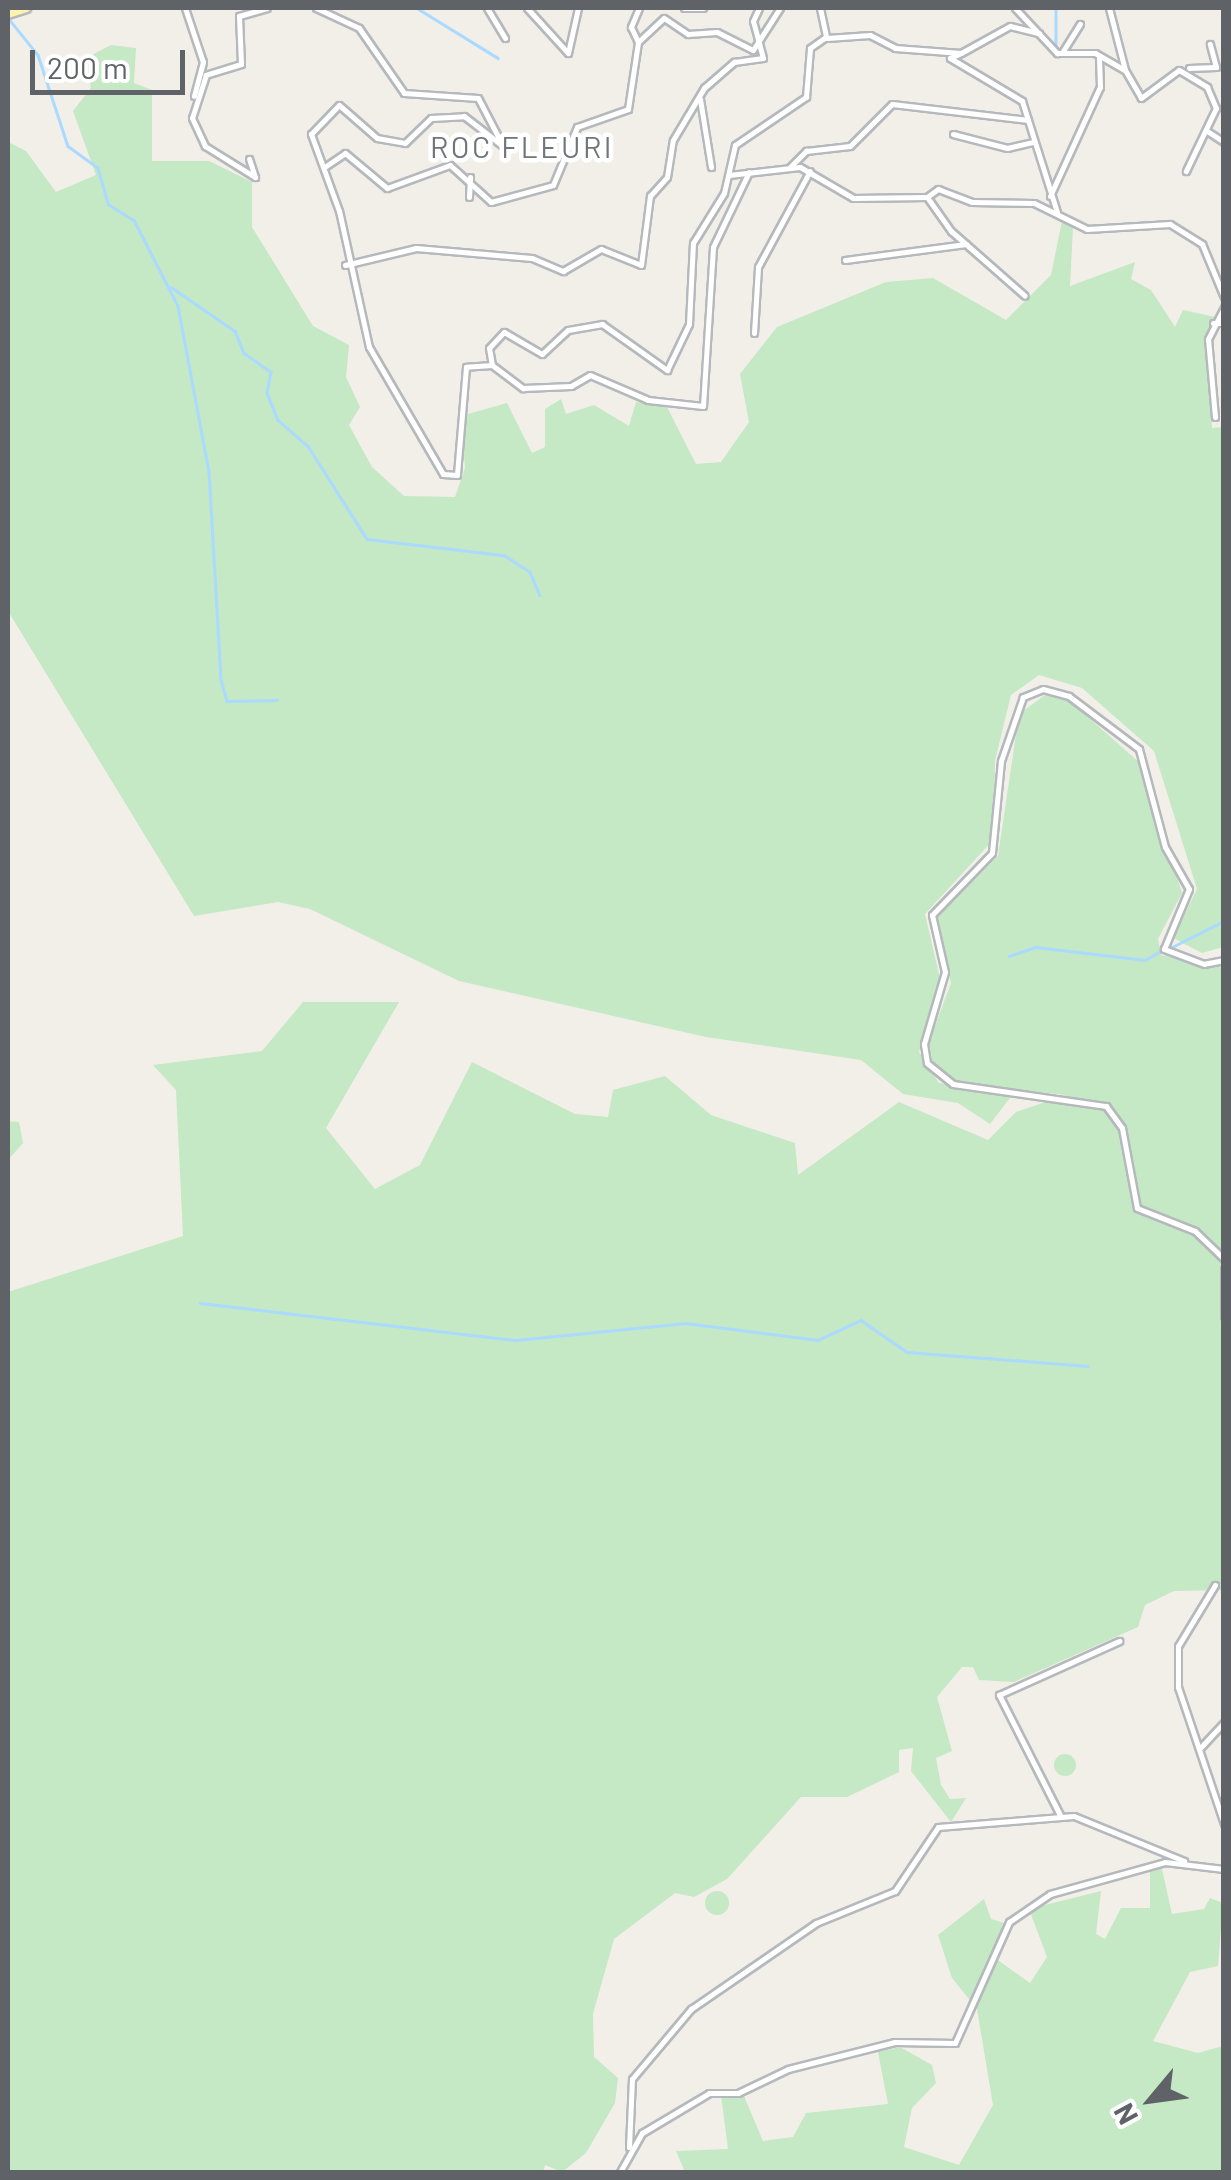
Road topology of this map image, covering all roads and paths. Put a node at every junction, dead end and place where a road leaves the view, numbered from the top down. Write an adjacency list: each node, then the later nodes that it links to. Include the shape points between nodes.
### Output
1 (26, 8): 17 (main road)
2 (185, 8): 32 (street, via 203,62)
3 (242, 8): 18 (street)
4 (267, 8): 18 (street)
5 (316, 8): 40 (street, via 359,28 404,93 478,98 503,146 464,116 431,118 405,143 377,138 338,106 311,134)
6 (487, 8): 21 (street)
7 (527, 8): 8 (street, via 572,52)
8 (578, 8)
9 (639, 8): 23 (street, via 631,27)
10 (684, 8): 11 (street)
11 (702, 8)
12 (759, 8): 24 (street)
13 (780, 8): 24 (street)
14 (820, 8): 22 (street)
15 (1014, 8): 20 (street)
16 (1109, 8): 29 (street)
17 (8, 14)
18 (239, 16): 32 (street, via 241,64 212,70)
19 (1080, 24): 27 (street)
20 (1042, 34): 26 (street, via 1010,26); 27 (street)
21 (505, 38)
22 (826, 38): 26 (street, via 870,35 895,48); 45 (street, via 810,48 810,91 777,110 762,133 744,134)
23 (638, 42): 24 (street, via 664,18 688,34); 46 (street, via 633,100 622,115 576,127 562,180 492,202)
24 (758, 44): 31 (street, via 763,58 734,62)
25 (1210, 44): 30 (street, via 1214,69)
26 (962, 53): 33 (street, via 950,58 1018,98)
27 (1061, 53): 28 (street)
28 (1099, 55): 29 (street); 47 (street, via 1100,87)
29 (1125, 70): 30 (street, via 1144,98)
30 (1186, 70): 34 (street, via 1216,98)
31 (699, 96): 39 (street); 53 (street, via 674,140 667,177 650,196 641,264 601,249 563,271 532,258 416,248)
32 (194, 99): 38 (street, via 197,134 255,177)
33 (1028, 120): 36 (street); 42 (street, via 892,104 850,146 806,151)
34 (1206, 131): 37 (street); 41 (street)
35 (953, 134): 36 (street, via 1000,148)
36 (1033, 142): 47 (street)
37 (1224, 142)
38 (249, 159)
39 (711, 167)
40 (325, 168): 46 (street, via 345,153 387,188 450,165); 53 (street)
41 (1186, 170)
42 (787, 171): 43 (street); 44 (street)
43 (810, 171): 49 (street, via 853,198); 59 (street, via 758,267)
44 (750, 172): 45 (street); 60 (street, via 713,247 703,406 648,400 590,376 571,386 522,388)
45 (729, 175): 60 (street, via 693,243 689,324 667,370 602,324 568,330 542,354 504,332 489,348)
46 (470, 177): 48 (street)
47 (1050, 196): 50 (street)
48 (469, 197)
49 (927, 197): 50 (street, via 938,189); 51 (street)
50 (1058, 213): 55 (street, via 1088,229 1148,222 1183,229 1202,244)
51 (969, 244): 52 (street); 54 (street)
52 (846, 260)
53 (345, 265): 60 (street, via 368,347 443,474 457,475 466,367)
54 (1026, 296)
55 (1224, 298)
56 (1224, 306): 57 (street)
57 (1213, 323): 58 (street); 61 (street)
58 (1224, 323)
59 (754, 333)
60 (492, 365)
61 (1215, 417)
62 (1224, 960): 63 (street, via 1190,962 1164,949 1189,890 1165,847 1157,790 1139,748 1069,696 1043,689 1023,697 1001,761 992,853 932,914 945,972 924,1048 932,1070 953,1084 1079,1098 1120,1122 1137,1208 1194,1230)
63 (1224, 1259)
64 (1224, 1269): 65 (street)
65 (1224, 1316)
66 (1215, 1585): 69 (street, via 1178,1646 1178,1686)
67 (1119, 1641): 70 (street, via 999,1695)
68 (1224, 1722): 69 (street)
69 (1201, 1748): 71 (street)
70 (1060, 1815): 72 (street); 74 (street, via 938,1828 895,1890 816,1924 690,2009 632,2079)
71 (1224, 1824)
72 (1184, 1860): 73 (street); 74 (street, via 1021,1910 949,2046 895,2042 788,2069 738,2093 709,2093)
73 (1224, 1869)
74 (629, 2147): 75 (street)
75 (620, 2172)

